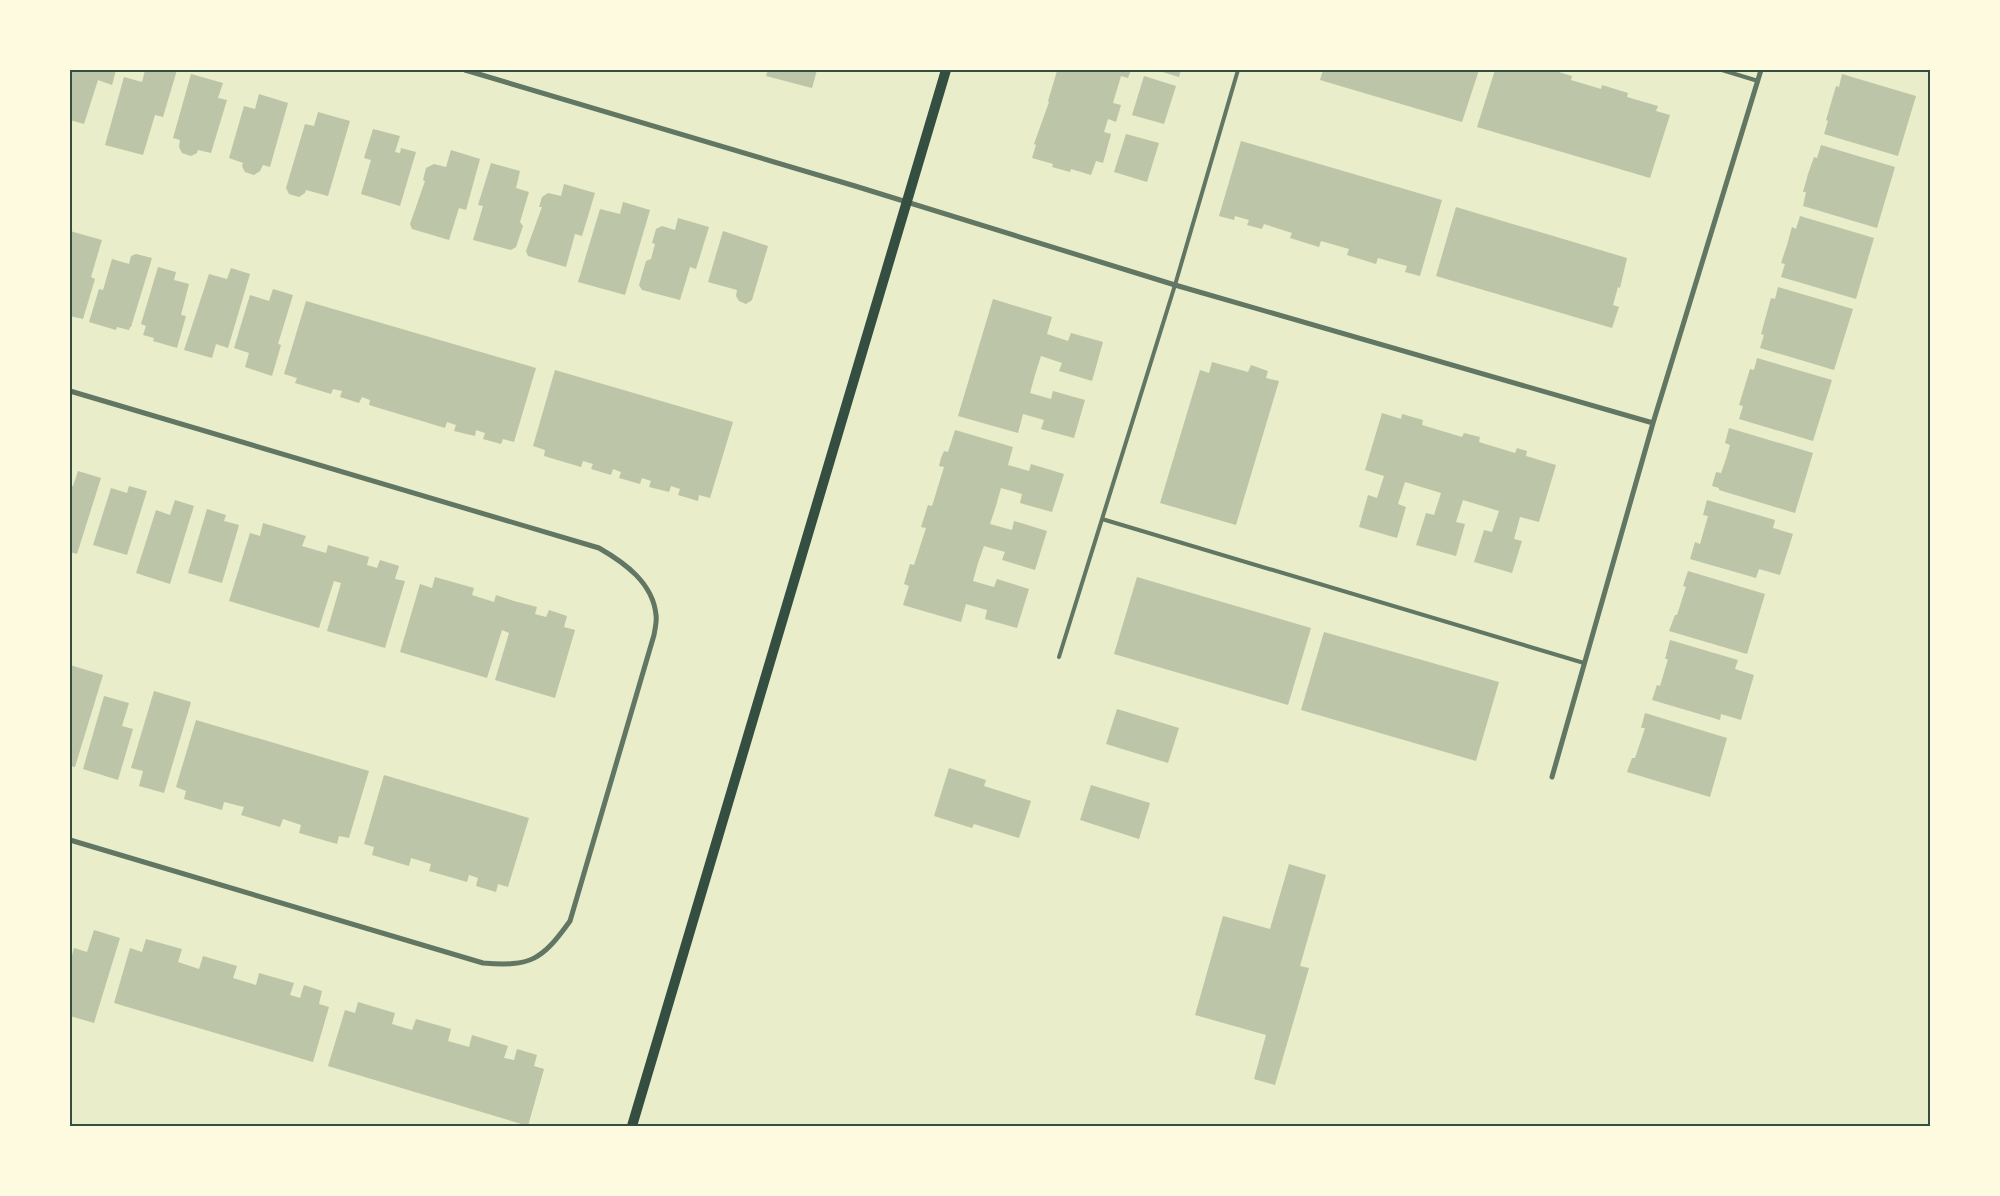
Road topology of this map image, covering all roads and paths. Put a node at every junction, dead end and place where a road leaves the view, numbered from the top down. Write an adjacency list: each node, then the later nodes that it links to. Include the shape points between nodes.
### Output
1 (465, 70): 7 (street)
2 (946, 70): 7 (main road)
3 (1238, 70): 8 (lane)
4 (1722, 70): 6 (lane)
5 (1761, 70): 6 (street)
6 (1758, 81): 10 (street)
7 (907, 202): 8 (street); 16 (main road)
8 (1175, 285): 10 (street); 11 (lane)
9 (70, 391): 15 (street, via 599,548 622,561 639,578 650,595 656,615 654,635 570,922 541,955 526,962 483,963)
10 (1653, 423): 13 (street)
11 (1102, 519): 12 (lane); 13 (lane)
12 (1059, 656)
13 (1584, 663): 14 (street)
14 (1552, 777)
15 (70, 840)
16 (632, 1126)

